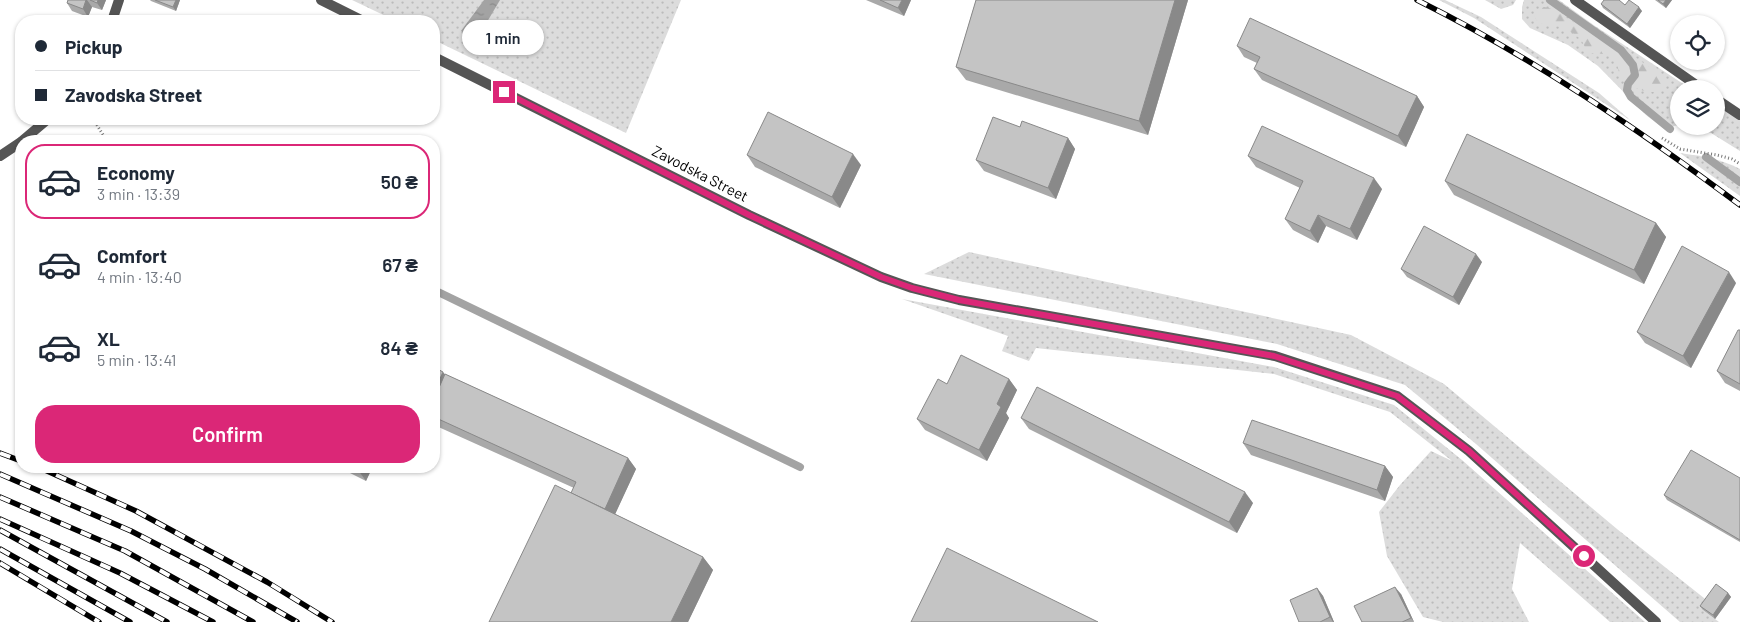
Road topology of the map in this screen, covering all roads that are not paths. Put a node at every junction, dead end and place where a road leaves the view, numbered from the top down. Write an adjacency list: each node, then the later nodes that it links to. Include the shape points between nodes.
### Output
1 (119, 0): 4 (street)
2 (321, 0): 5 (street)
3 (1575, 0): 7 (street)
4 (114, 15)
5 (351, 15)
6 (440, 60): 14 (street, Zavodska Street, via 749,215 881,277 912,288 959,300 1274,356 1397,396 1469,451)
7 (1689, 80)
8 (1725, 104): 9 (street)
9 (1740, 115)
10 (41, 125): 11 (street)
11 (30, 135)
12 (15, 146): 13 (street)
13 (0, 156)
14 (1656, 622)

